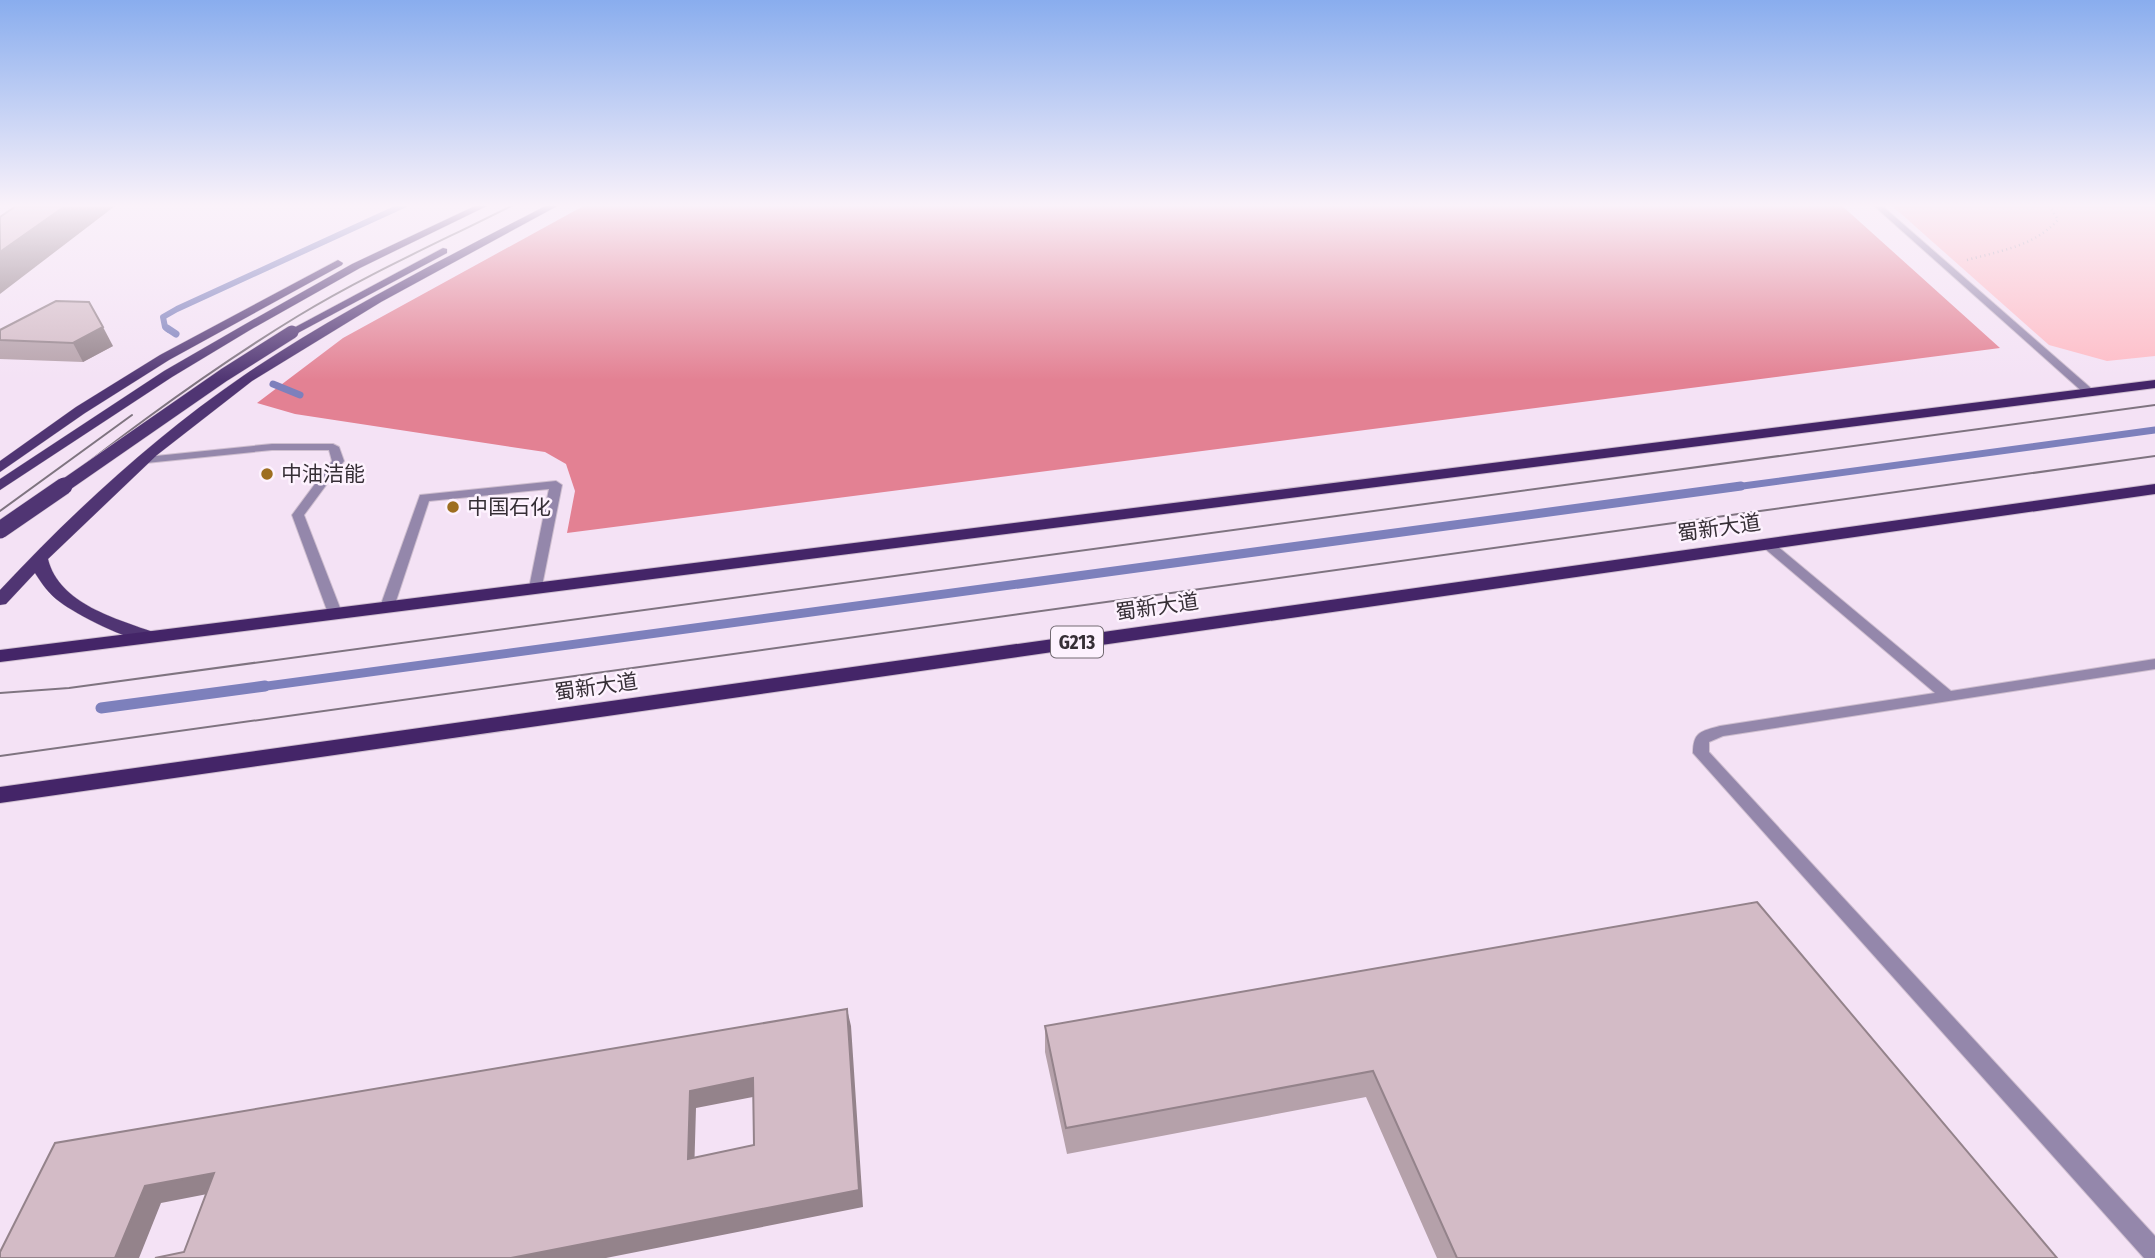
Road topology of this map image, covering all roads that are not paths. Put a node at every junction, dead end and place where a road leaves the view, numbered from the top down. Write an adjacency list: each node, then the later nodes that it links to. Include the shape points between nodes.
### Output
1 (339, 263): 9 (main road, via 197,337)
2 (363, 263): 10 (main road, via 168,374)
3 (424, 263): 12 (main road, bridge, via 292,332)
4 (447, 263): 8 (main road, via 297,348 208,408)
5 (1943, 263): 7 (street)
6 (2155, 384): 7 (highway)
7 (2089, 392): 15 (highway)
8 (145, 460): 14 (main road); 18 (street, via 272,447 333,447 338,461 298,515)
9 (0, 468)
10 (0, 486)
11 (2155, 489): 13 (highway, 蜀新大道 / G213)
12 (0, 530)
13 (1767, 544): 22 (street); 23 (highway, 蜀新大道 / G213)
14 (40, 557): 16 (main road); 19 (main road, via 40,569 53,589 97,617)
15 (536, 588): 17 (highway); 17 (street, via 556,485 424,498)
16 (0, 600)
17 (387, 607): 18 (highway)
18 (335, 613): 19 (highway)
19 (149, 637): 20 (highway)
20 (0, 656)
21 (2155, 664): 22 (street)
22 (1946, 694): 24 (street, via 1720,731 1702,739 1701,753)
23 (0, 794)
24 (2155, 1254)

